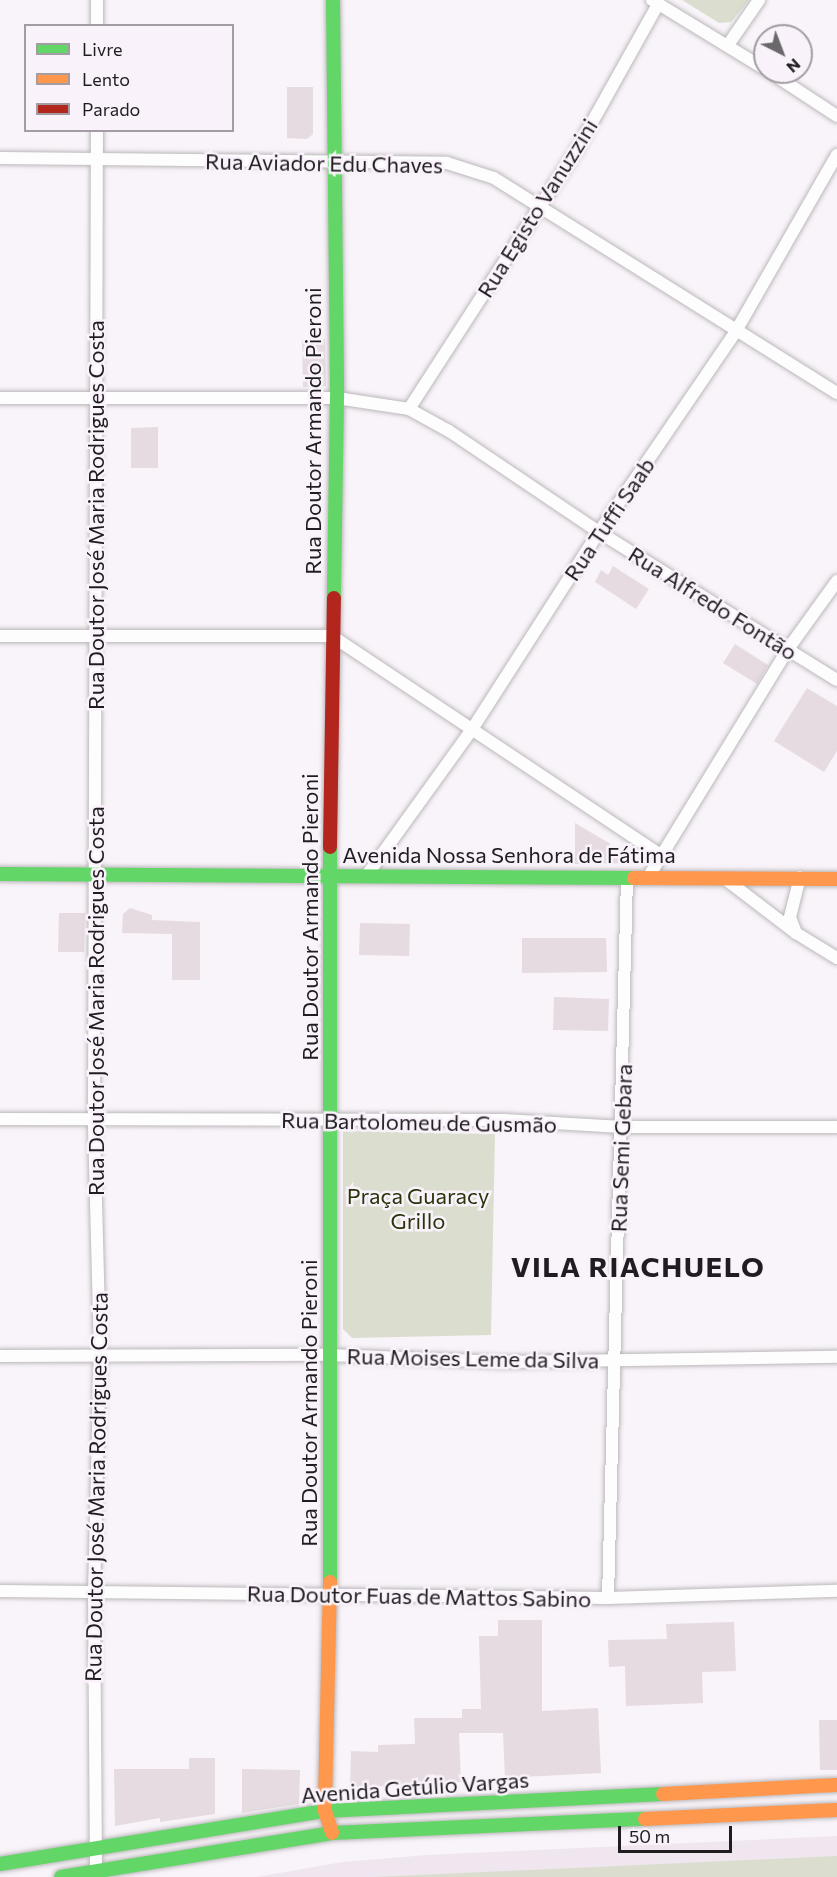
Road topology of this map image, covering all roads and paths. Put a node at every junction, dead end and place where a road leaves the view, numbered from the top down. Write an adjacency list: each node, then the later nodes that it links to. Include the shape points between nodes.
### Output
1 (97, 0): 5 (street)
2 (333, 0): 14 (street, Rua Doutor Armando Pieroni)
3 (759, 0): 6 (street)
4 (655, 2): 6 (street); 15 (street, Rua Egisto Vanuzzini, via 576,151)
5 (97, 24)
6 (728, 45): 7 (street)
7 (753, 61)
8 (788, 84): 9 (street)
9 (837, 116)
10 (97, 132): 13 (street, Rua Doutor José Maria Rodrigues Costa)
11 (837, 156): 16 (street, Rua Tuffi Saab)
12 (0, 158): 13 (street, Rua Aviador Edu Chaves)
13 (97, 160): 14 (street, Rua Aviador Edu Chaves); 19 (street, Rua Doutor José Maria Rodrigues Costa)
14 (334, 161): 15 (street, Rua Aviador Edu Chaves, via 447,163 494,178); 20 (street, Rua Doutor Armando Pieroni)
15 (540, 208): 16 (street, Rua Aviador Edu Chaves); 21 (street, Rua Egisto Vanuzzini)
16 (736, 330): 17 (street, Rua Aviador Edu Chaves); 22 (street, Rua Tuffi Saab)
17 (837, 393)
18 (0, 398): 19 (street, Rua Alfredo Fontão)
19 (96, 398): 20 (street, Rua Alfredo Fontão); 25 (street, Rua Doutor José Maria Rodrigues Costa)
20 (337, 398): 21 (street, Rua Alfredo Fontão); 26 (street, Rua Doutor Armando Pieroni)
21 (409, 409): 22 (street, Rua Alfredo Fontão, via 449,431)
22 (599, 532): 27 (street, Rua Alfredo Fontão); 29 (street, Rua Tuffi Saab)
23 (837, 581): 27 (street)
24 (0, 636): 25 (street)
25 (96, 636): 26 (street); 32 (street, Rua Doutor José Maria Rodrigues Costa)
26 (332, 636): 29 (street); 34 (street, Rua Doutor Armando Pieroni)
27 (788, 649): 28 (street, Rua Alfredo Fontão); 30 (street)
28 (837, 680)
29 (471, 731): 30 (street); 33 (street, Rua Tuffi Saab)
30 (660, 855): 35 (street)
31 (0, 874): 32 (street, Avenida Nossa Senhora de Fátima)
32 (95, 875): 34 (street, Avenida Nossa Senhora de Fátima); 43 (street, Rua Doutor José Maria Rodrigues Costa)
33 (367, 875): 34 (street, Avenida Nossa Senhora de Fátima); 38 (street, Avenida Nossa Senhora de Fátima)
34 (330, 876): 44 (street, Rua Doutor Armando Pieroni)
35 (650, 876): 36 (street, Avenida Nossa Senhora de Fátima); 38 (street, Avenida Nossa Senhora de Fátima)
36 (723, 877): 37 (street, Avenida Nossa Senhora de Fátima); 40 (street)
37 (800, 877): 39 (street, Avenida Nossa Senhora de Fátima); 40 (street, via 789,917)
38 (627, 878): 46 (street, Rua Semi Gebara)
39 (837, 879)
40 (796, 933): 41 (street)
41 (837, 958)
42 (0, 1119): 43 (street, Rua Bartolomeu de Gusmão)
43 (94, 1120): 44 (street, Rua Bartolomeu de Gusmão); 47 (street, Rua Doutor José Maria Rodrigues Costa)
44 (332, 1120): 46 (street, Rua Bartolomeu de Gusmão, via 504,1120); 48 (street, Rua Doutor Armando Pieroni)
45 (837, 1126): 46 (street, Rua Bartolomeu de Gusmão)
46 (622, 1127): 51 (street, Rua Semi Gebara)
47 (100, 1354): 48 (street, Rua Moises Leme da Silva); 49 (street, Rua Moises Leme da Silva); 55 (street, Rua Doutor José Maria Rodrigues Costa)
48 (328, 1355): 51 (street, Rua Moises Leme da Silva, via 502,1362); 54 (street, Rua Doutor Armando Pieroni)
49 (0, 1356)
50 (837, 1356): 51 (street, Rua Moises Leme da Silva)
51 (614, 1360): 56 (street, Rua Semi Gebara)
52 (837, 1591): 56 (street, Rua Doutor Fuas de Mattos Sabino)
53 (0, 1592): 55 (street, Rua Doutor Fuas de Mattos Sabino)
54 (330, 1593): 55 (street, Rua Doutor Fuas de Mattos Sabino); 56 (street, Rua Doutor Fuas de Mattos Sabino); 59 (street, Rua Doutor Armando Pieroni)
55 (94, 1595): 61 (street, Rua Doutor José Maria Rodrigues Costa)
56 (608, 1598)
57 (837, 1785): 59 (street, Avenida Getúlio Vargas)
58 (837, 1810): 60 (street, Avenida Getúlio Vargas)
59 (326, 1811): 60 (street, Rua Doutor Armando Pieroni); 61 (street, Avenida Getúlio Vargas)
60 (332, 1833): 63 (street, Avenida Getúlio Vargas)
61 (94, 1848): 62 (street, Avenida Getúlio Vargas); 63 (street, Rua Doutor José Maria Rodrigues Costa)
62 (0, 1864)
63 (96, 1871): 64 (street, Avenida Getúlio Vargas)
64 (61, 1877)

